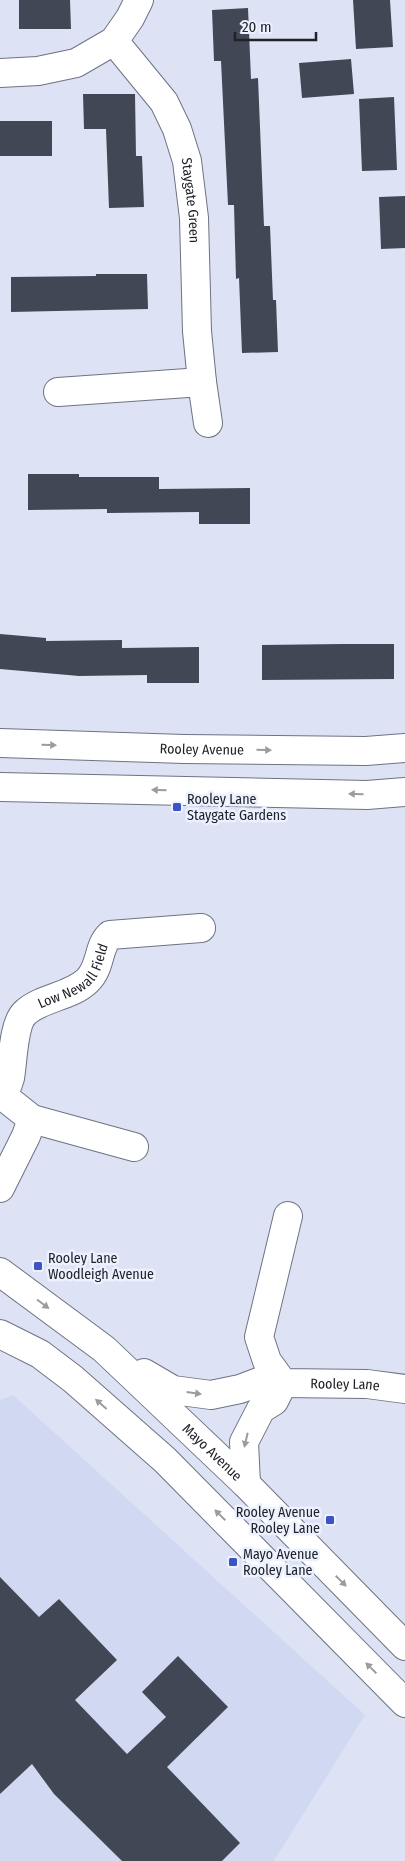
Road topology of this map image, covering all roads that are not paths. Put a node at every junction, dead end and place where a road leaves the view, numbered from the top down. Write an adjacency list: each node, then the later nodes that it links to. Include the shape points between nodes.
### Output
1 (138, 0): 2 (main road)
2 (114, 41): 3 (main road, via 76,63 38,71); 4 (main road, Staygate Green, via 164,102 187,161 194,218 197,331)
3 (0, 73)
4 (202, 382): 5 (main road); 6 (main road, Staygate Green)
5 (58, 392)
6 (208, 423)
7 (0, 743): 8 (main road, Rooley Avenue, one-way to 8, via 366,751)
8 (405, 748)
9 (0, 787): 10 (main road, one-way to 9)
10 (405, 792)
11 (201, 928): 12 (main road, Low Newall Field, via 110,935 104,941 97,968 86,981 25,1012 19,1022 10,1079)
12 (2, 1094): 13 (main road, Low Newall Field)
13 (32, 1119): 14 (main road, Low Newall Field); 15 (main road)
14 (134, 1147)
15 (0, 1188)
16 (288, 1216): 20 (main road, via 259,1337 267,1361)
17 (2, 1273): 19 (main road, Mayo Avenue, one-way to 19)
18 (0, 1334): 24 (main road, one-way to 18, via 165,1460 40,1354)
19 (104, 1349): 20 (main road, Rooley Lane, one-way to 20, via 173,1390 211,1395 261,1381); 22 (main road, Mayo Avenue)
20 (283, 1383): 21 (main road, Rooley Lane, via 367,1384); 22 (main road, one-way to 22, via 274,1402 261,1409 244,1442)
21 (405, 1389)
22 (246, 1484): 23 (main road, Mayo Avenue, one-way to 23)
23 (405, 1646)
24 (405, 1703)

